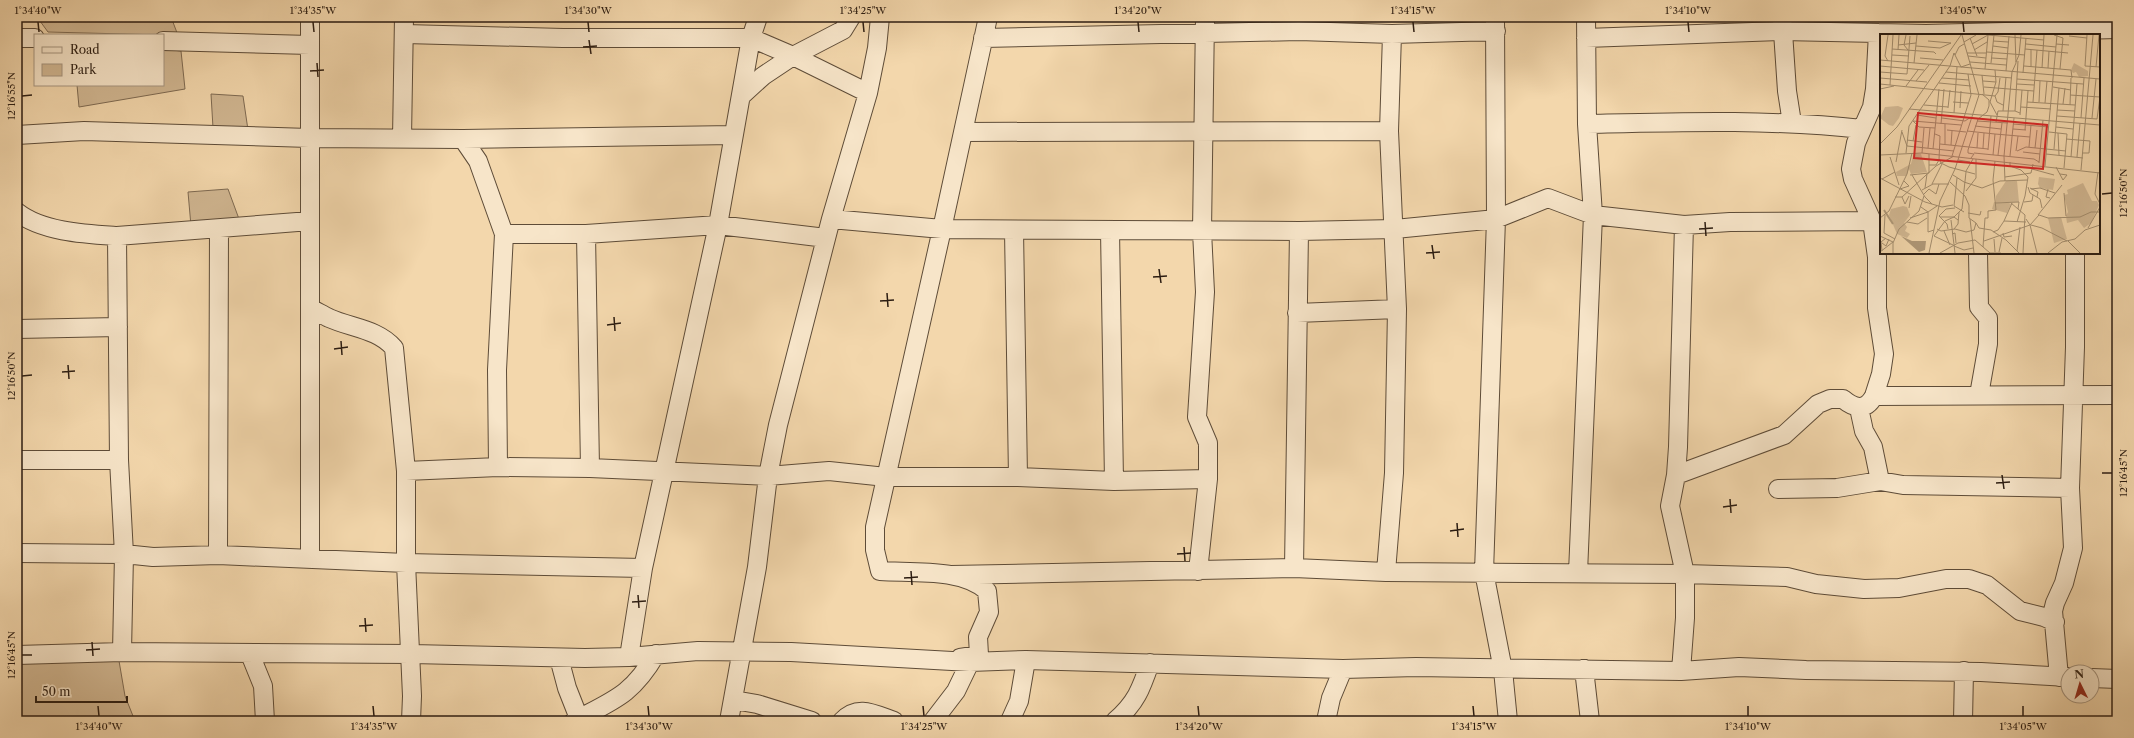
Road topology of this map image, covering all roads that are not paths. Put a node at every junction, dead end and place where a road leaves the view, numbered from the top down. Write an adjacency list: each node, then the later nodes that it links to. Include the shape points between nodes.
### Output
1 (310, 17): 23 (street)
2 (758, 17): 19 (street)
3 (851, 17): 24 (street, via 843,30)
4 (880, 17): 25 (street)
5 (988, 17): 20 (street)
6 (1586, 17): 21 (street)
7 (1300, 24): 10 (street); 15 (street)
8 (1495, 24): 15 (street); 41 (street)
9 (1782, 24): 14 (street); 21 (street); 27 (street)
10 (1204, 25): 20 (street); 30 (street)
11 (405, 26): 19 (street, via 563,38); 36 (street)
12 (2072, 27): 13 (street); 16 (street)
13 (2117, 29)
14 (1878, 33): 16 (street); 29 (street, via 1875,89 1872,107)
15 (1392, 34): 31 (street)
16 (1970, 34)
17 (17, 38): 18 (street)
18 (34, 38)
19 (751, 38): 24 (street); 26 (street)
20 (983, 38): 32 (street)
21 (1586, 38): 28 (street)
22 (164, 41): 23 (street)
23 (310, 45): 35 (street)
24 (793, 56): 25 (street); 26 (street, via 763,76)
25 (868, 93): 40 (street)
26 (741, 96): 34 (street)
27 (1792, 123): 28 (street, via 1734,121); 29 (street)
28 (1587, 124): 39 (street)
29 (1862, 129): 43 (street, via 1856,143 1851,169)
30 (1204, 131): 31 (street); 32 (street); 51 (street)
31 (1389, 131): 48 (street)
32 (963, 132): 47 (street)
33 (17, 135): 35 (street, via 84,131)
34 (734, 135): 37 (street); 44 (street)
35 (309, 138): 36 (street); 42 (street)
36 (402, 138): 37 (street)
37 (463, 139): 53 (street, via 478,162)
38 (17, 212): 55 (street, via 41,225 88,234)
39 (1593, 215): 41 (street, via 1548,198); 45 (street); 94 (street)
40 (831, 219): 47 (street); 56 (street)
41 (1496, 219): 48 (street); 93 (street)
42 (310, 220): 46 (street); 59 (street)
43 (1872, 221): 45 (street, via 1730,222); 67 (street, via 1877,257 1878,314 1884,354)
44 (718, 225): 54 (street); 56 (street); 74 (street)
45 (1684, 225): 75 (street)
46 (218, 229): 55 (street); 86 (street)
47 (942, 229): 49 (street); 77 (street)
48 (1394, 229): 52 (street); 60 (street)
49 (1014, 230): 50 (street); 78 (street)
50 (1110, 230): 51 (street); 80 (street)
51 (1202, 231): 52 (street); 79 (street, via 1205,292 1197,416 1208,443)
52 (1299, 231): 61 (street)
53 (504, 234): 54 (street); 71 (street, via 497,370)
54 (586, 234): 72 (street)
55 (117, 236): 62 (street)
56 (826, 238): 76 (street, via 778,425)
57 (1978, 254): 65 (street, via 1979,307 1988,318 1988,344)
58 (2075, 254): 64 (street)
59 (310, 308): 73 (street, via 377,335 394,348); 87 (street)
60 (1397, 309): 61 (street); 92 (street, via 1394,473)
61 (1297, 313): 90 (street)
62 (118, 327): 63 (street); 70 (street)
63 (17, 329)
64 (2072, 394): 65 (street); 66 (street); 82 (street)
65 (1979, 395): 67 (street)
66 (2117, 395)
67 (1874, 396): 68 (street, via 1870,404)
68 (1860, 408): 75 (street, via 1851,406 1843,399 1830,399 1818,404 1784,435); 81 (street, via 1864,431 1873,447)
69 (17, 460): 70 (street)
70 (119, 460): 85 (street)
71 (498, 467): 72 (street); 73 (street)
72 (590, 468): 74 (street)
73 (406, 471): 88 (street)
74 (663, 472): 76 (street); 89 (street)
75 (1676, 475): 95 (street, via 1670,506)
76 (768, 476): 77 (street, via 829,471); 99 (street)
77 (886, 476): 78 (street); 96 (street, via 875,527 875,550 880,572)
78 (1018, 477): 80 (street)
79 (1208, 479): 80 (street); 91 (street)
80 (1114, 481)
81 (1880, 481): 82 (street, via 1903,485); 83 (street, via 1837,488)
82 (2070, 488): 97 (street, via 2073,548 2064,583 2053,611)
83 (1778, 489)
84 (17, 553): 85 (street)
85 (124, 554): 86 (street, via 153,557); 98 (street)
86 (218, 555): 87 (street)
87 (310, 559): 88 (street)
88 (406, 563): 89 (street); 101 (street)
89 (643, 568): 104 (street)
90 (1294, 568): 91 (street); 92 (street)
91 (1198, 571): 96 (street)
92 (1386, 572): 93 (street)
93 (1484, 572): 94 (street); 113 (street)
94 (1578, 573): 95 (street)
95 (1685, 574): 97 (street, via 1787,578 1864,589 1899,588 1946,579 1969,579 1987,585 2020,611); 114 (street, via 1685,618)
96 (951, 575): 106 (street, via 969,578 988,591 989,612 978,637 979,655)
97 (2055, 622): 110 (street)
98 (122, 652): 100 (street); 103 (street)
99 (741, 652): 102 (street, via 698,651); 106 (street); 119 (street)
100 (250, 654): 101 (street); 122 (street, via 263,686)
101 (412, 654): 105 (street); 120 (street)
102 (656, 654): 104 (street); 121 (street, via 643,675 626,693)
103 (17, 655)
104 (629, 657): 105 (street)
105 (559, 658): 121 (street)
106 (946, 660): 108 (street)
107 (1026, 660): 108 (street); 109 (street); 128 (street, via 1019,701)
108 (970, 662): 127 (street, via 956,691)
109 (1150, 663): 111 (street); 129 (street, via 1137,696 1128,710)
110 (2062, 664)
111 (1342, 668): 113 (street); 130 (street)
112 (1584, 669): 113 (street); 114 (street); 132 (street)
113 (1503, 670): 131 (street)
114 (1680, 671): 115 (street, via 1739,667)
115 (1964, 672): 116 (street); 133 (street)
116 (2060, 677)
117 (2100, 678): 118 (street)
118 (2117, 679)
119 (734, 700): 123 (street); 124 (street, via 757,704)
120 (413, 718)
121 (577, 720)
122 (265, 721)
123 (729, 721)
124 (812, 721)
125 (842, 721): 126 (street, via 854,711 864,711)
126 (894, 721)
127 (933, 721)
128 (1010, 721)
129 (1115, 721)
130 (1326, 721)
131 (1508, 721)
132 (1590, 721)
133 (1963, 721)

